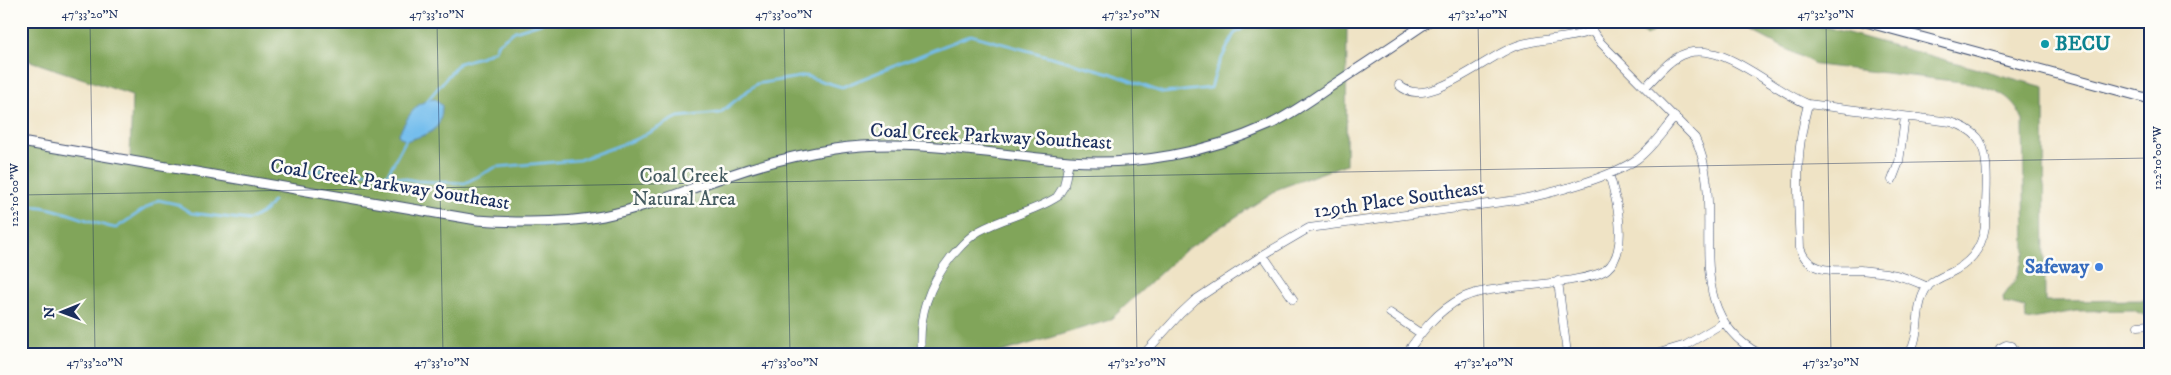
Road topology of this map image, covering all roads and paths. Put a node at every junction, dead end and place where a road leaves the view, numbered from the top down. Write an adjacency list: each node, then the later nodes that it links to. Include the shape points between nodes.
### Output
1 (1429, 21): 13 (main road, Coal Creek Parkway Southeast, via 1294,111 1255,130 1192,151 1162,157 1113,163)
2 (1584, 21): 5 (street)
3 (1591, 21): 5 (street)
4 (1862, 21): 8 (main road)
5 (1591, 31): 6 (street, via 1567,39 1540,40 1516,46 1443,86 1417,92); 7 (street)
6 (1399, 85)
7 (1645, 87): 9 (street, via 1674,59 1698,51 1710,52 1729,58); 10 (street)
8 (2150, 99)
9 (1808, 104): 11 (street); 18 (street, via 1800,131 1797,160 1802,256 1821,269 1892,274)
10 (1675, 117): 14 (street, 129th Place Southeast, via 1644,154); 21 (street, via 1695,138 1705,166 1710,279)
11 (1905, 117): 15 (street, via 1899,162); 18 (street, via 1951,122 1977,136 1985,157 1986,227 1980,247 1964,265)
12 (21, 142): 13 (main road, Coal Creek Parkway Southeast, via 432,213 504,222 602,216 668,198 755,166 863,146 925,147)
13 (1069, 161): 26 (street, via 1064,186 1057,197 978,231 948,261 926,299 921,324)
14 (1609, 174): 16 (street, 129th Place Southeast, via 1530,198 1318,226 1298,233); 17 (street, via 1619,211 1618,245 1613,262 1595,275)
15 (1892, 180)
16 (1263, 255): 19 (street); 27 (street, 129th Place Southeast, via 1195,300)
17 (1558, 281): 24 (street, via 1464,297 1442,311); 29 (street)
18 (1928, 287): 25 (street, via 1920,304)
19 (1293, 299)
20 (1390, 313): 24 (street)
21 (1723, 323): 30 (street, via 1686,345); 31 (street, via 1740,342)
22 (2150, 325): 23 (street)
23 (2138, 326)
24 (1420, 333): 28 (street)
25 (1912, 353)
26 (921, 354)
27 (1144, 354)
28 (1406, 354)
29 (1567, 354)
30 (1656, 354)
31 (1760, 354)
32 (1998, 354): 33 (street, via 2006,345 2012,346)
33 (2016, 354)

